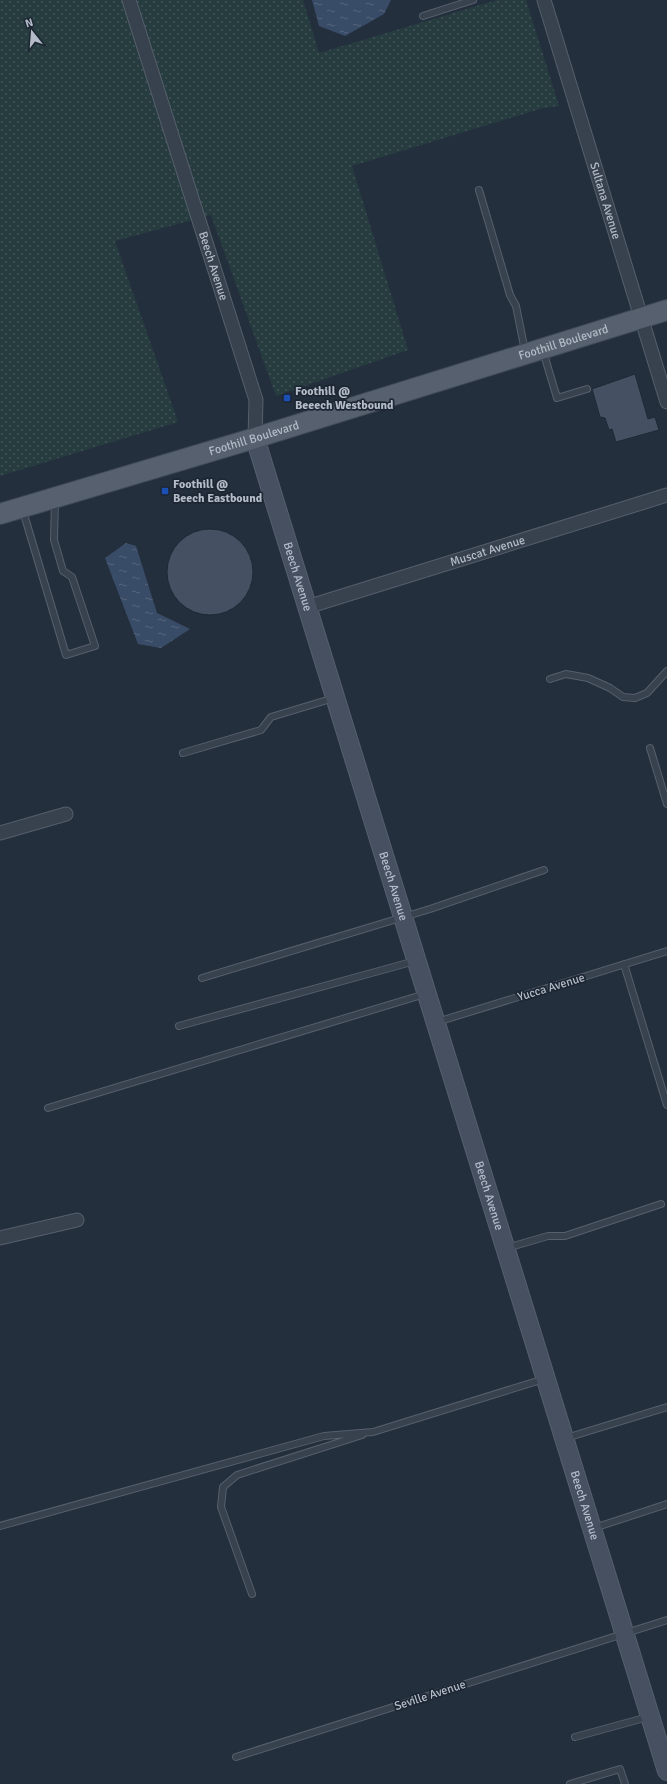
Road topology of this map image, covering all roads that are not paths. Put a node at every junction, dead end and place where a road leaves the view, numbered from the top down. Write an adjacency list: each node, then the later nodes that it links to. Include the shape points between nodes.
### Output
1 (129, 0): 11 (street, Beech Avenue, via 256,400)
2 (473, 0): 4 (lane)
3 (544, 0): 7 (street, Sultana Avenue)
4 (423, 16)
5 (479, 190): 8 (lane, via 510,295)
6 (667, 310): 7 (main road, Foothill Boulevard)
7 (642, 318): 8 (main road, Foothill Boulevard); 10 (street, Sultana Avenue)
8 (534, 352): 9 (lane, via 557,398); 11 (main road, Foothill Boulevard)
9 (587, 389)
10 (667, 402)
11 (255, 438): 13 (main road, Foothill Boulevard); 16 (main road, Beech Avenue)
12 (667, 495): 16 (street, Muscat Avenue)
13 (55, 497): 14 (main road, Foothill Boulevard); 14 (lane, via 54,540 62,571 72,577 95,646 66,655)
14 (22, 507): 15 (main road, Foothill Boulevard)
15 (0, 514)
16 (307, 607): 19 (main road, Beech Avenue)
17 (667, 671): 18 (lane, via 647,693 635,698 623,697 588,678 566,674)
18 (550, 679)
19 (335, 697): 21 (lane, via 271,717 261,730); 26 (main road, Beech Avenue)
20 (650, 748): 22 (lane)
21 (183, 753)
22 (667, 804)
23 (66, 814): 24 (street)
24 (0, 833)
25 (544, 870): 26 (lane)
26 (403, 917): 28 (main road, Beech Avenue); 30 (lane)
27 (667, 951): 29 (lane, Yucca Avenue)
28 (416, 960): 31 (main road, Beech Avenue); 33 (lane)
29 (624, 964): 32 (lane, Yucca Avenue); 34 (lane)
30 (202, 978)
31 (427, 993): 32 (main road, Beech Avenue); 35 (lane)
32 (436, 1022): 39 (main road, Beech Avenue)
33 (179, 1026)
34 (667, 1105)
35 (48, 1108)
36 (661, 1204): 39 (lane, via 565,1236 548,1236)
37 (77, 1220): 38 (street)
38 (0, 1238)
39 (506, 1248): 40 (main road, Beech Avenue)
40 (546, 1378): 42 (lane); 43 (main road, Beech Avenue)
41 (667, 1407): 43 (lane)
42 (373, 1432): 45 (lane, via 324,1436); 47 (lane, via 237,1475 223,1487 221,1507)
43 (564, 1439): 46 (main road, Beech Avenue)
44 (667, 1504): 46 (lane)
45 (0, 1526)
46 (592, 1528): 49 (main road, Beech Avenue)
47 (252, 1594)
48 (667, 1620): 49 (lane, Seville Avenue)
49 (624, 1633): 50 (main road, Beech Avenue); 52 (lane, Seville Avenue)
50 (650, 1716): 51 (lane); 53 (main road, Beech Avenue)
51 (575, 1737)
52 (236, 1757)
53 (667, 1771)
54 (570, 1784): 55 (lane, via 620,1769)
55 (625, 1784)

